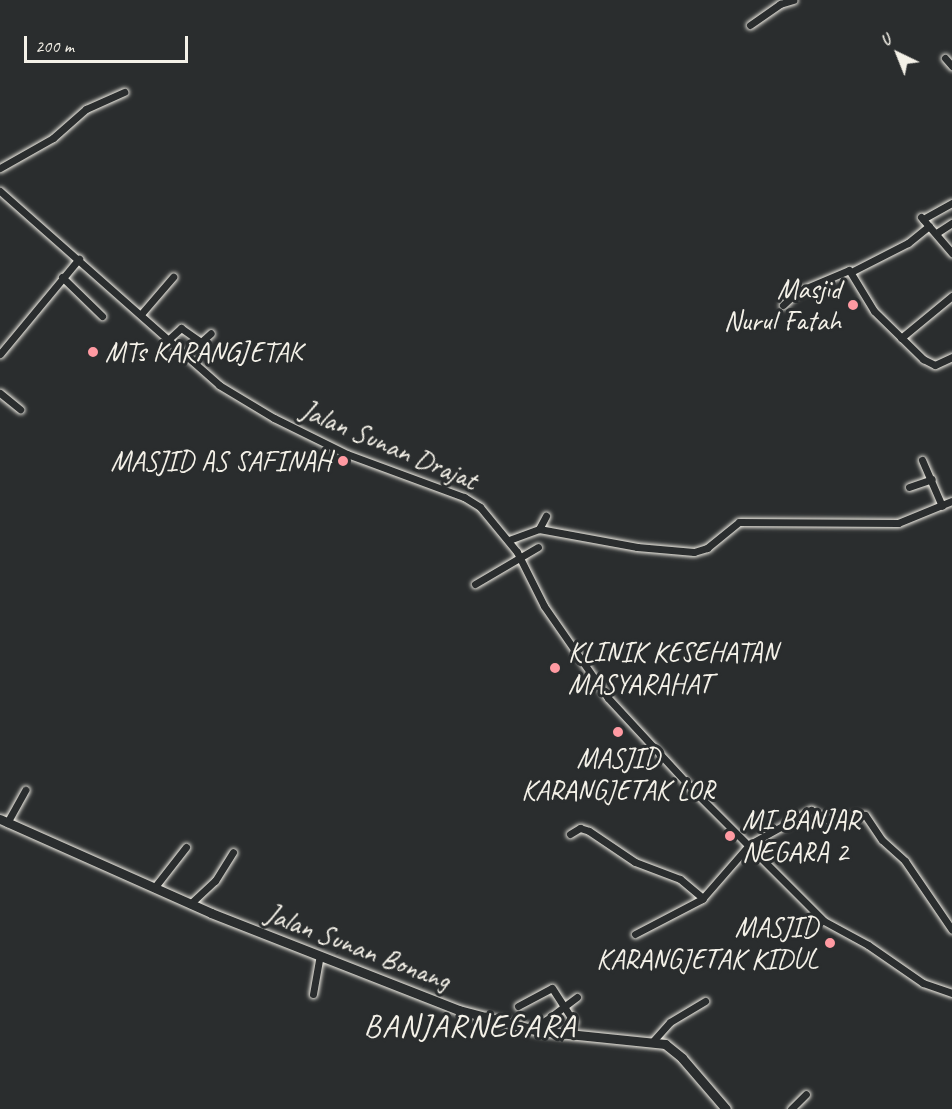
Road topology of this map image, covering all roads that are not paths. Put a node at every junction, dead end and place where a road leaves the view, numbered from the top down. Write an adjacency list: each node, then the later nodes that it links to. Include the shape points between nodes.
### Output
1 (794, 0): 2 (street, via 780,4)
2 (750, 25)
3 (945, 58): 4 (street)
4 (952, 66)
5 (124, 92): 6 (street, via 86,109 53,138)
6 (0, 168)
7 (0, 191): 13 (street, Jalan Sunan Drajat)
8 (952, 203): 10 (street, via 922,218)
9 (952, 224): 11 (street)
10 (930, 226): 11 (street); 14 (street, via 908,243)
11 (938, 232): 12 (street)
12 (952, 253)
13 (79, 259): 15 (street); 19 (street, Jalan Sunan Drajat)
14 (851, 272): 18 (street, via 842,271 807,287); 23 (street, via 871,307)
15 (62, 277): 20 (street); 24 (street)
16 (173, 277): 19 (street)
17 (952, 296): 23 (street)
18 (783, 305)
19 (142, 313): 22 (street, Jalan Sunan Drajat)
20 (102, 316)
21 (211, 333): 22 (street, via 201,342 181,328)
22 (170, 338): 34 (street, Jalan Sunan Drajat, via 215,382 274,418 347,454 470,500)
23 (901, 338): 25 (street, via 930,364)
24 (0, 354)
25 (952, 357)
26 (0, 393): 27 (street)
27 (20, 408)
28 (922, 460): 29 (street)
29 (932, 479): 30 (street); 31 (street, via 935,495)
30 (909, 487)
31 (949, 504): 33 (street, via 898,523 740,522 707,548 694,552 637,547)
32 (546, 516): 33 (street)
33 (538, 529): 34 (street)
34 (509, 540): 36 (street, Jalan Sunan Drajat)
35 (538, 547): 36 (street)
36 (521, 558): 37 (street); 41 (street, Jalan Sunan Drajat, via 544,606 620,713)
37 (475, 584)
38 (25, 790): 39 (street)
39 (3, 821): 44 (street, Jalan Sunan Bonang)
40 (570, 834): 45 (street, via 580,828 589,831 635,862 680,879)
41 (750, 844): 45 (street); 47 (street, via 809,810 827,819 864,814 883,841 904,859); 50 (street, Jalan Sunan Drajat, via 824,921 868,945 923,983)
42 (186, 847): 44 (street)
43 (233, 852): 46 (street, via 215,881)
44 (154, 888): 46 (street, Jalan Sunan Bonang)
45 (703, 898): 48 (street)
46 (190, 904): 49 (street, Jalan Sunan Bonang)
47 (952, 930)
48 (635, 934)
49 (320, 956): 51 (street); 56 (street, Jalan Sunan Bonang, via 459,1010)
50 (952, 993)
51 (313, 994)
52 (577, 997): 55 (street)
53 (705, 1001): 58 (street, via 670,1022)
54 (518, 1006): 55 (street, via 549,987)
55 (565, 1006): 56 (street, via 545,1021); 57 (street, via 574,1022)
56 (539, 1031): 57 (street, Jalan Sunan Bonang)
57 (564, 1035): 58 (street, Jalan Sunan Bonang)
58 (653, 1041): 60 (street, Jalan Sunan Bonang, via 675,1051)
59 (806, 1094): 61 (street)
60 (726, 1109)
61 (791, 1109)

